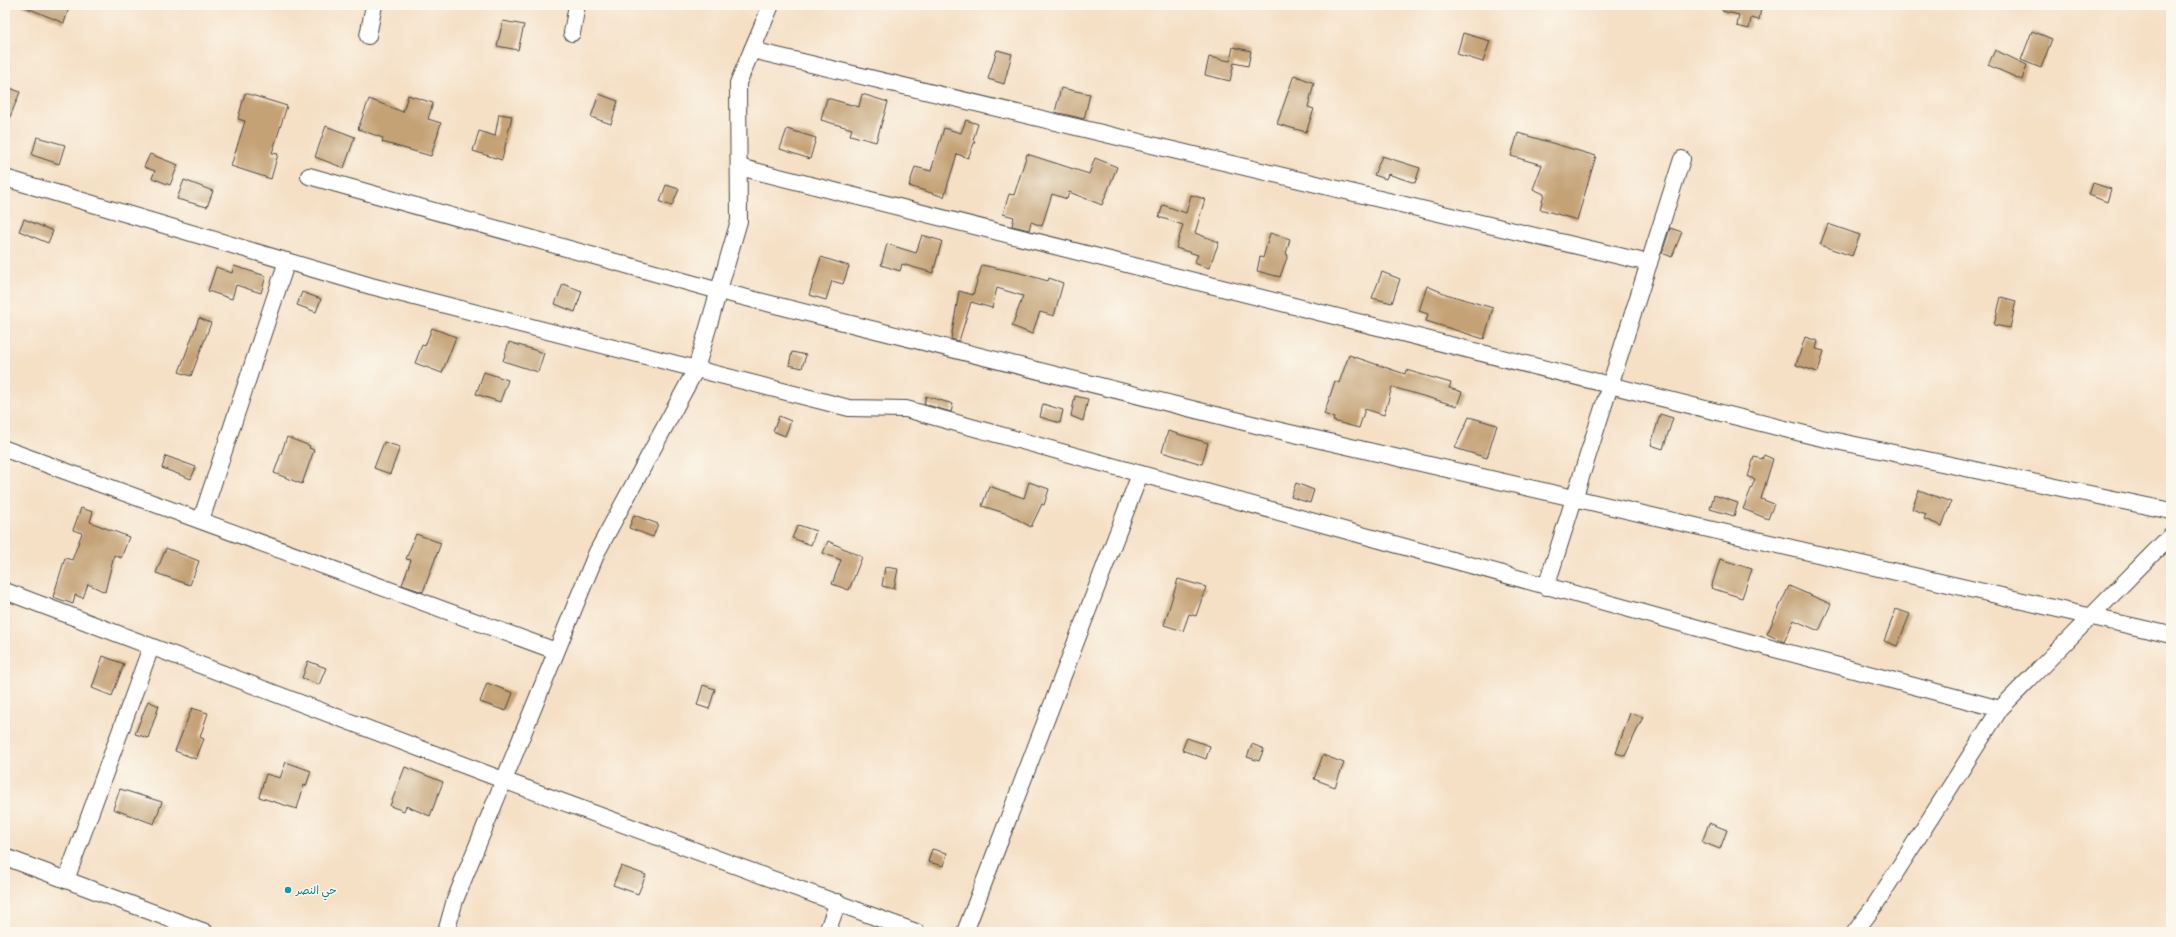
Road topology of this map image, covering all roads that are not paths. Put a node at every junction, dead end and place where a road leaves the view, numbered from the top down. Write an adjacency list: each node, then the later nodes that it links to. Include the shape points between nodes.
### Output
1 (374, 5): 5 (street)
2 (577, 5): 4 (street)
3 (771, 5): 6 (street)
4 (572, 33)
5 (368, 36)
6 (752, 50): 8 (street, via 738,83); 12 (street)
7 (1682, 159): 12 (street)
8 (739, 168): 13 (street, via 739,221); 15 (street)
9 (309, 176): 13 (street)
10 (5, 178): 11 (street)
11 (287, 261): 14 (street, via 371,286); 20 (street)
12 (1649, 263): 15 (street)
13 (719, 291): 14 (street); 18 (street, via 1268,428)
14 (696, 369): 17 (street, via 849,408 906,409); 27 (street, via 597,552)
15 (1610, 385): 18 (street); 19 (street, via 1817,437)
16 (5, 449): 20 (street)
17 (1140, 474): 22 (street); 37 (street)
18 (1574, 498): 22 (street); 24 (street)
19 (2171, 511)
20 (201, 520): 27 (street)
21 (2171, 535): 24 (street)
22 (1546, 587): 28 (street)
23 (5, 591): 26 (street)
24 (2090, 616): 25 (street); 28 (street)
25 (2171, 635)
26 (151, 646): 29 (street); 31 (street)
27 (556, 651): 29 (street)
28 (2000, 709): 38 (street, via 1875,905)
29 (503, 780): 32 (street); 34 (street, via 455,900)
30 (5, 857): 31 (street)
31 (66, 880): 33 (street)
32 (838, 902): 35 (street); 36 (street)
33 (205, 932)
34 (446, 932)
35 (827, 932)
36 (916, 932)
37 (965, 932)
38 (1854, 932)

